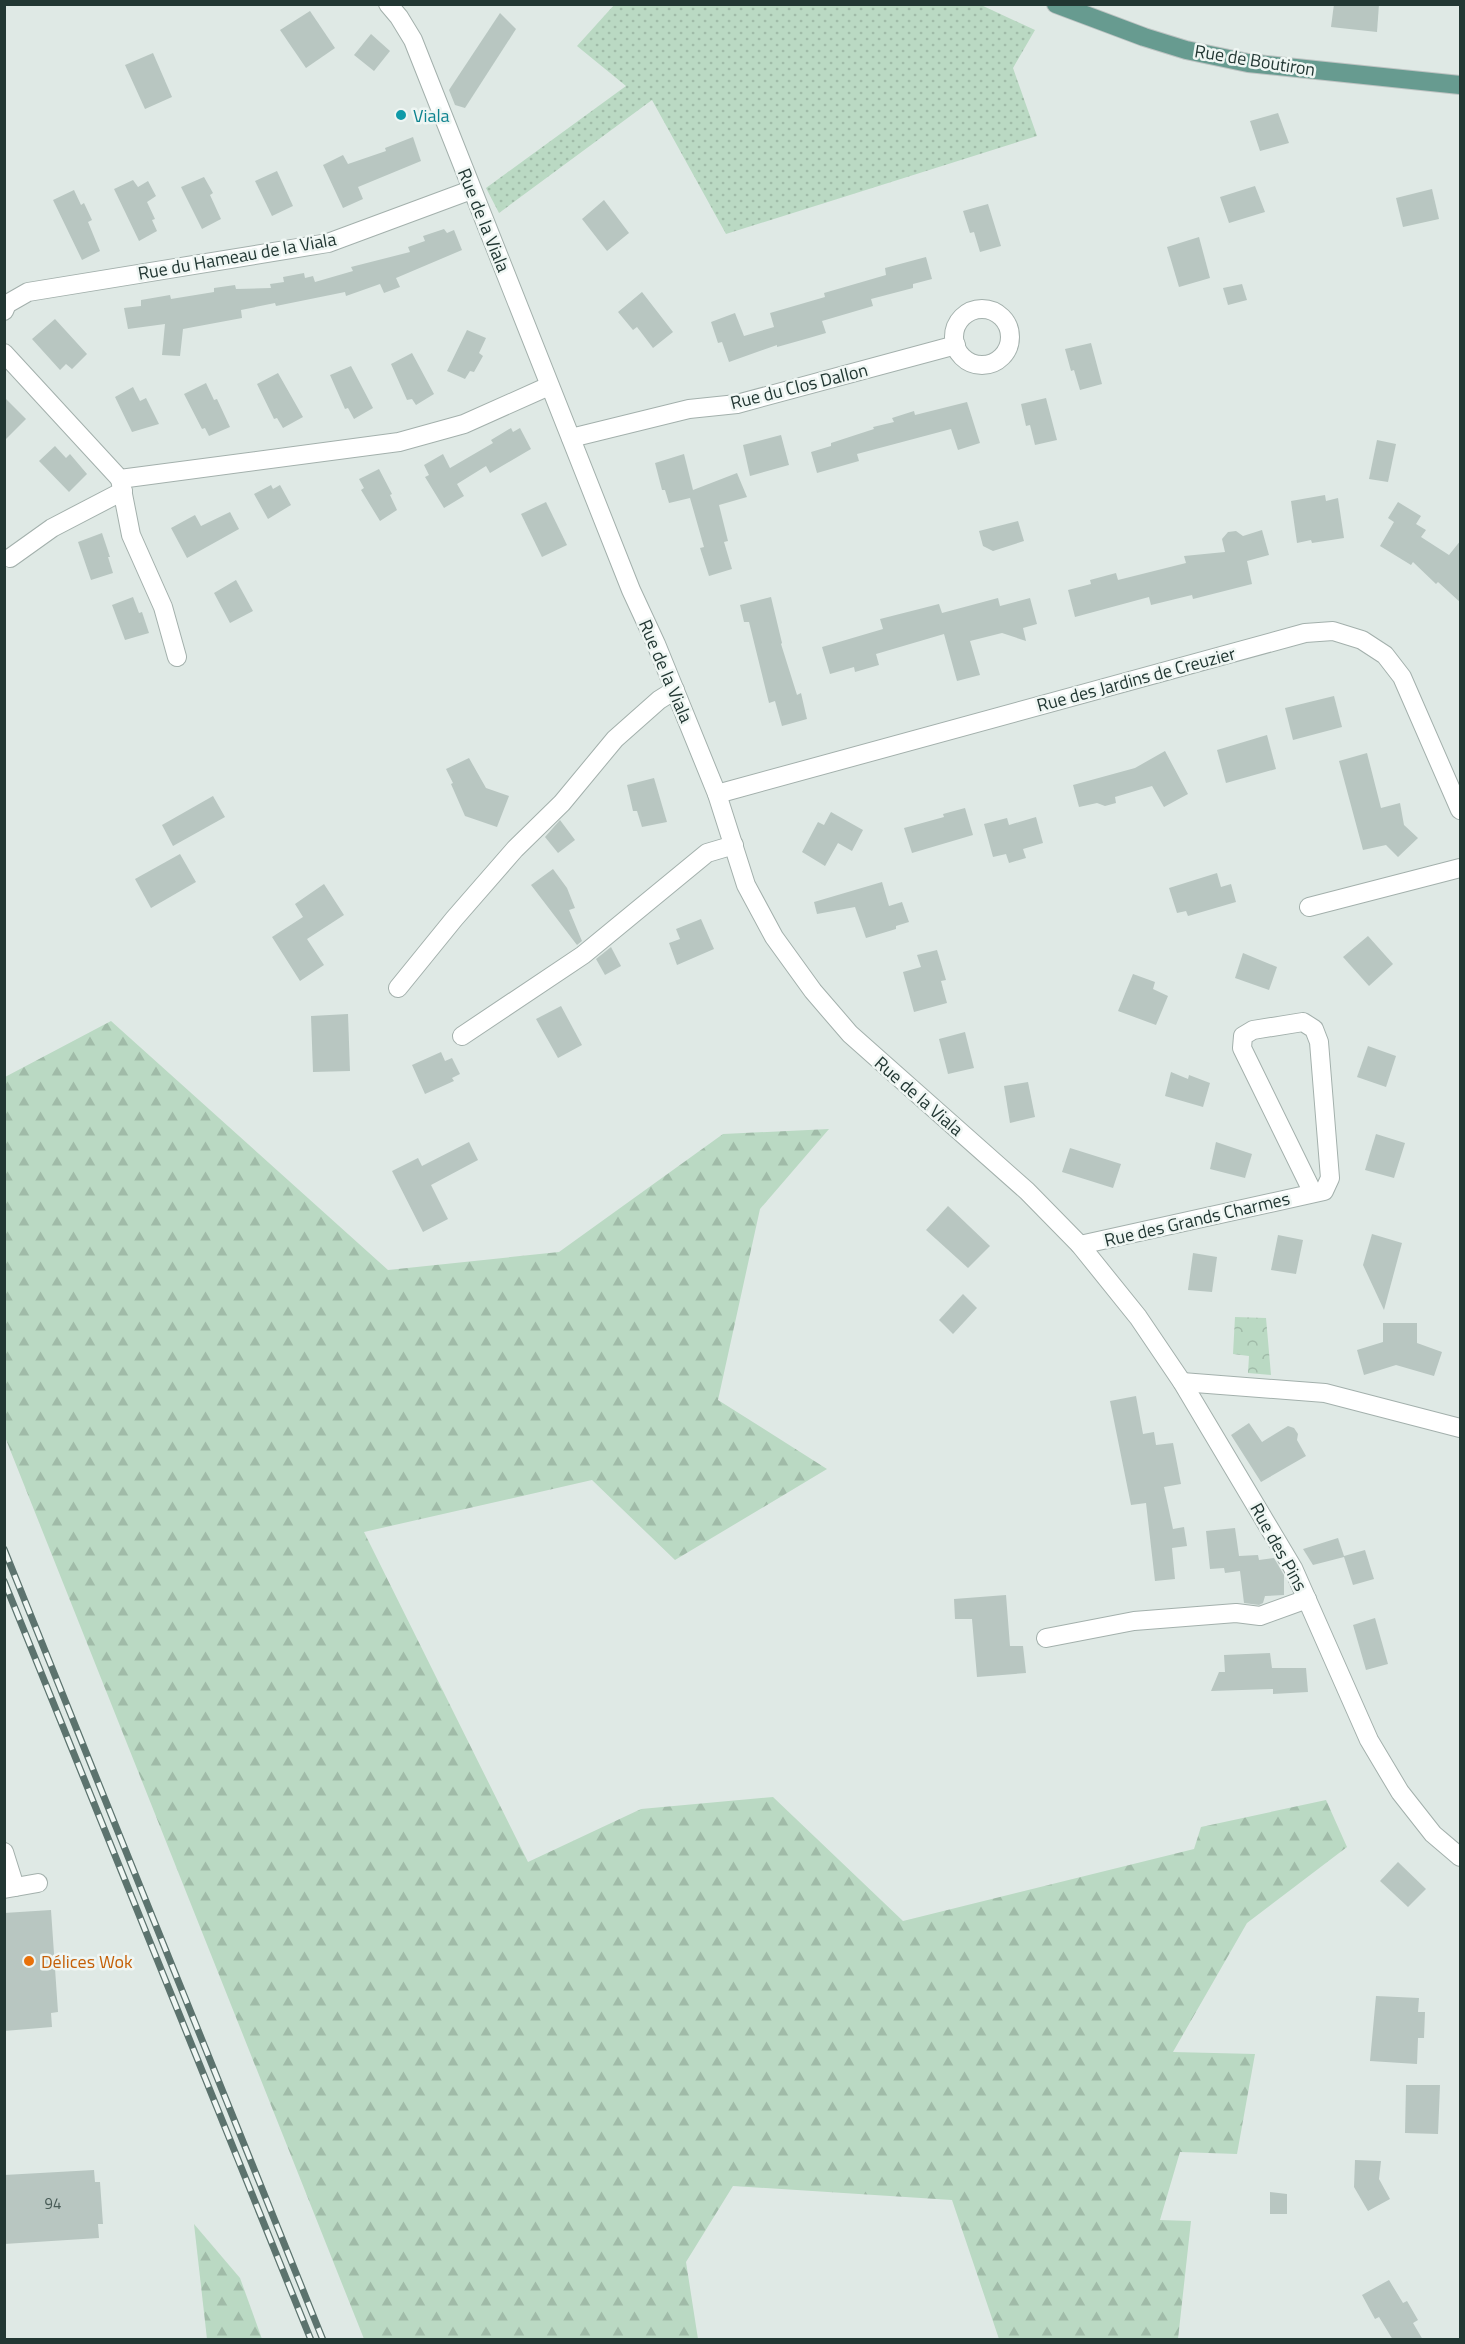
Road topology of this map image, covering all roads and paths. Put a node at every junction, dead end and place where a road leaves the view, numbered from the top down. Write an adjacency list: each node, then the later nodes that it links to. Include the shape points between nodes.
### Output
1 (388, 4): 4 (street, Rue de la Viala, via 413,40)
2 (1056, 4): 3 (main road, Rue de Boutiron, via 1186,50 1248,63)
3 (1461, 85)
4 (471, 190): 5 (street, Rue du Hameau de la Viala, via 328,243 28,292 7,304); 8 (street, Rue de la Viala)
5 (4, 311)
6 (956, 345): 9 (street, Rue du Clos Dallon, via 737,404 690,409)
7 (4, 353): 10 (street)
8 (549, 386): 9 (street, Rue de la Viala); 10 (street, via 464,424 399,442)
9 (571, 438): 13 (street, Rue de la Viala, via 630,590)
10 (122, 485): 11 (street); 12 (street, via 131,535 163,607)
11 (10, 558)
12 (177, 657)
13 (675, 690): 14 (street, Rue de la Viala); 19 (street, via 615,739 562,803 507,858)
14 (717, 794): 15 (street, Rue des Jardins de Creuzier, via 1305,633 1333,631 1362,640 1385,655 1402,677); 16 (street, Rue de la Viala)
15 (1461, 810)
16 (734, 845): 20 (street, via 707,853 583,955); 22 (street, Rue de la Viala, via 746,885 774,937 850,1034 1028,1191)
17 (1461, 868): 18 (street)
18 (1310, 907)
19 (398, 988)
20 (462, 1036)
21 (1313, 1193): 21 (street, Rue des Grands Charmes, via 1324,1191 1330,1178 1319,1042 1314,1029 1303,1022 1254,1030 1243,1036 1242,1048); 22 (street, Rue des Grands Charmes)
22 (1080, 1245): 23 (street, Rue des Pins, via 1138,1317)
23 (1182, 1382): 24 (street, via 1324,1393); 25 (street, Rue des Pins, via 1293,1568)
24 (1461, 1428)
25 (1307, 1599): 26 (street, via 1260,1616 1236,1613 1134,1621); 28 (street, Rue des Pins, via 1369,1740 1400,1792 1433,1834)
26 (1046, 1638)
27 (4, 1852): 30 (street)
28 (1461, 1857)
29 (38, 1883): 30 (street)
30 (10, 1888)

